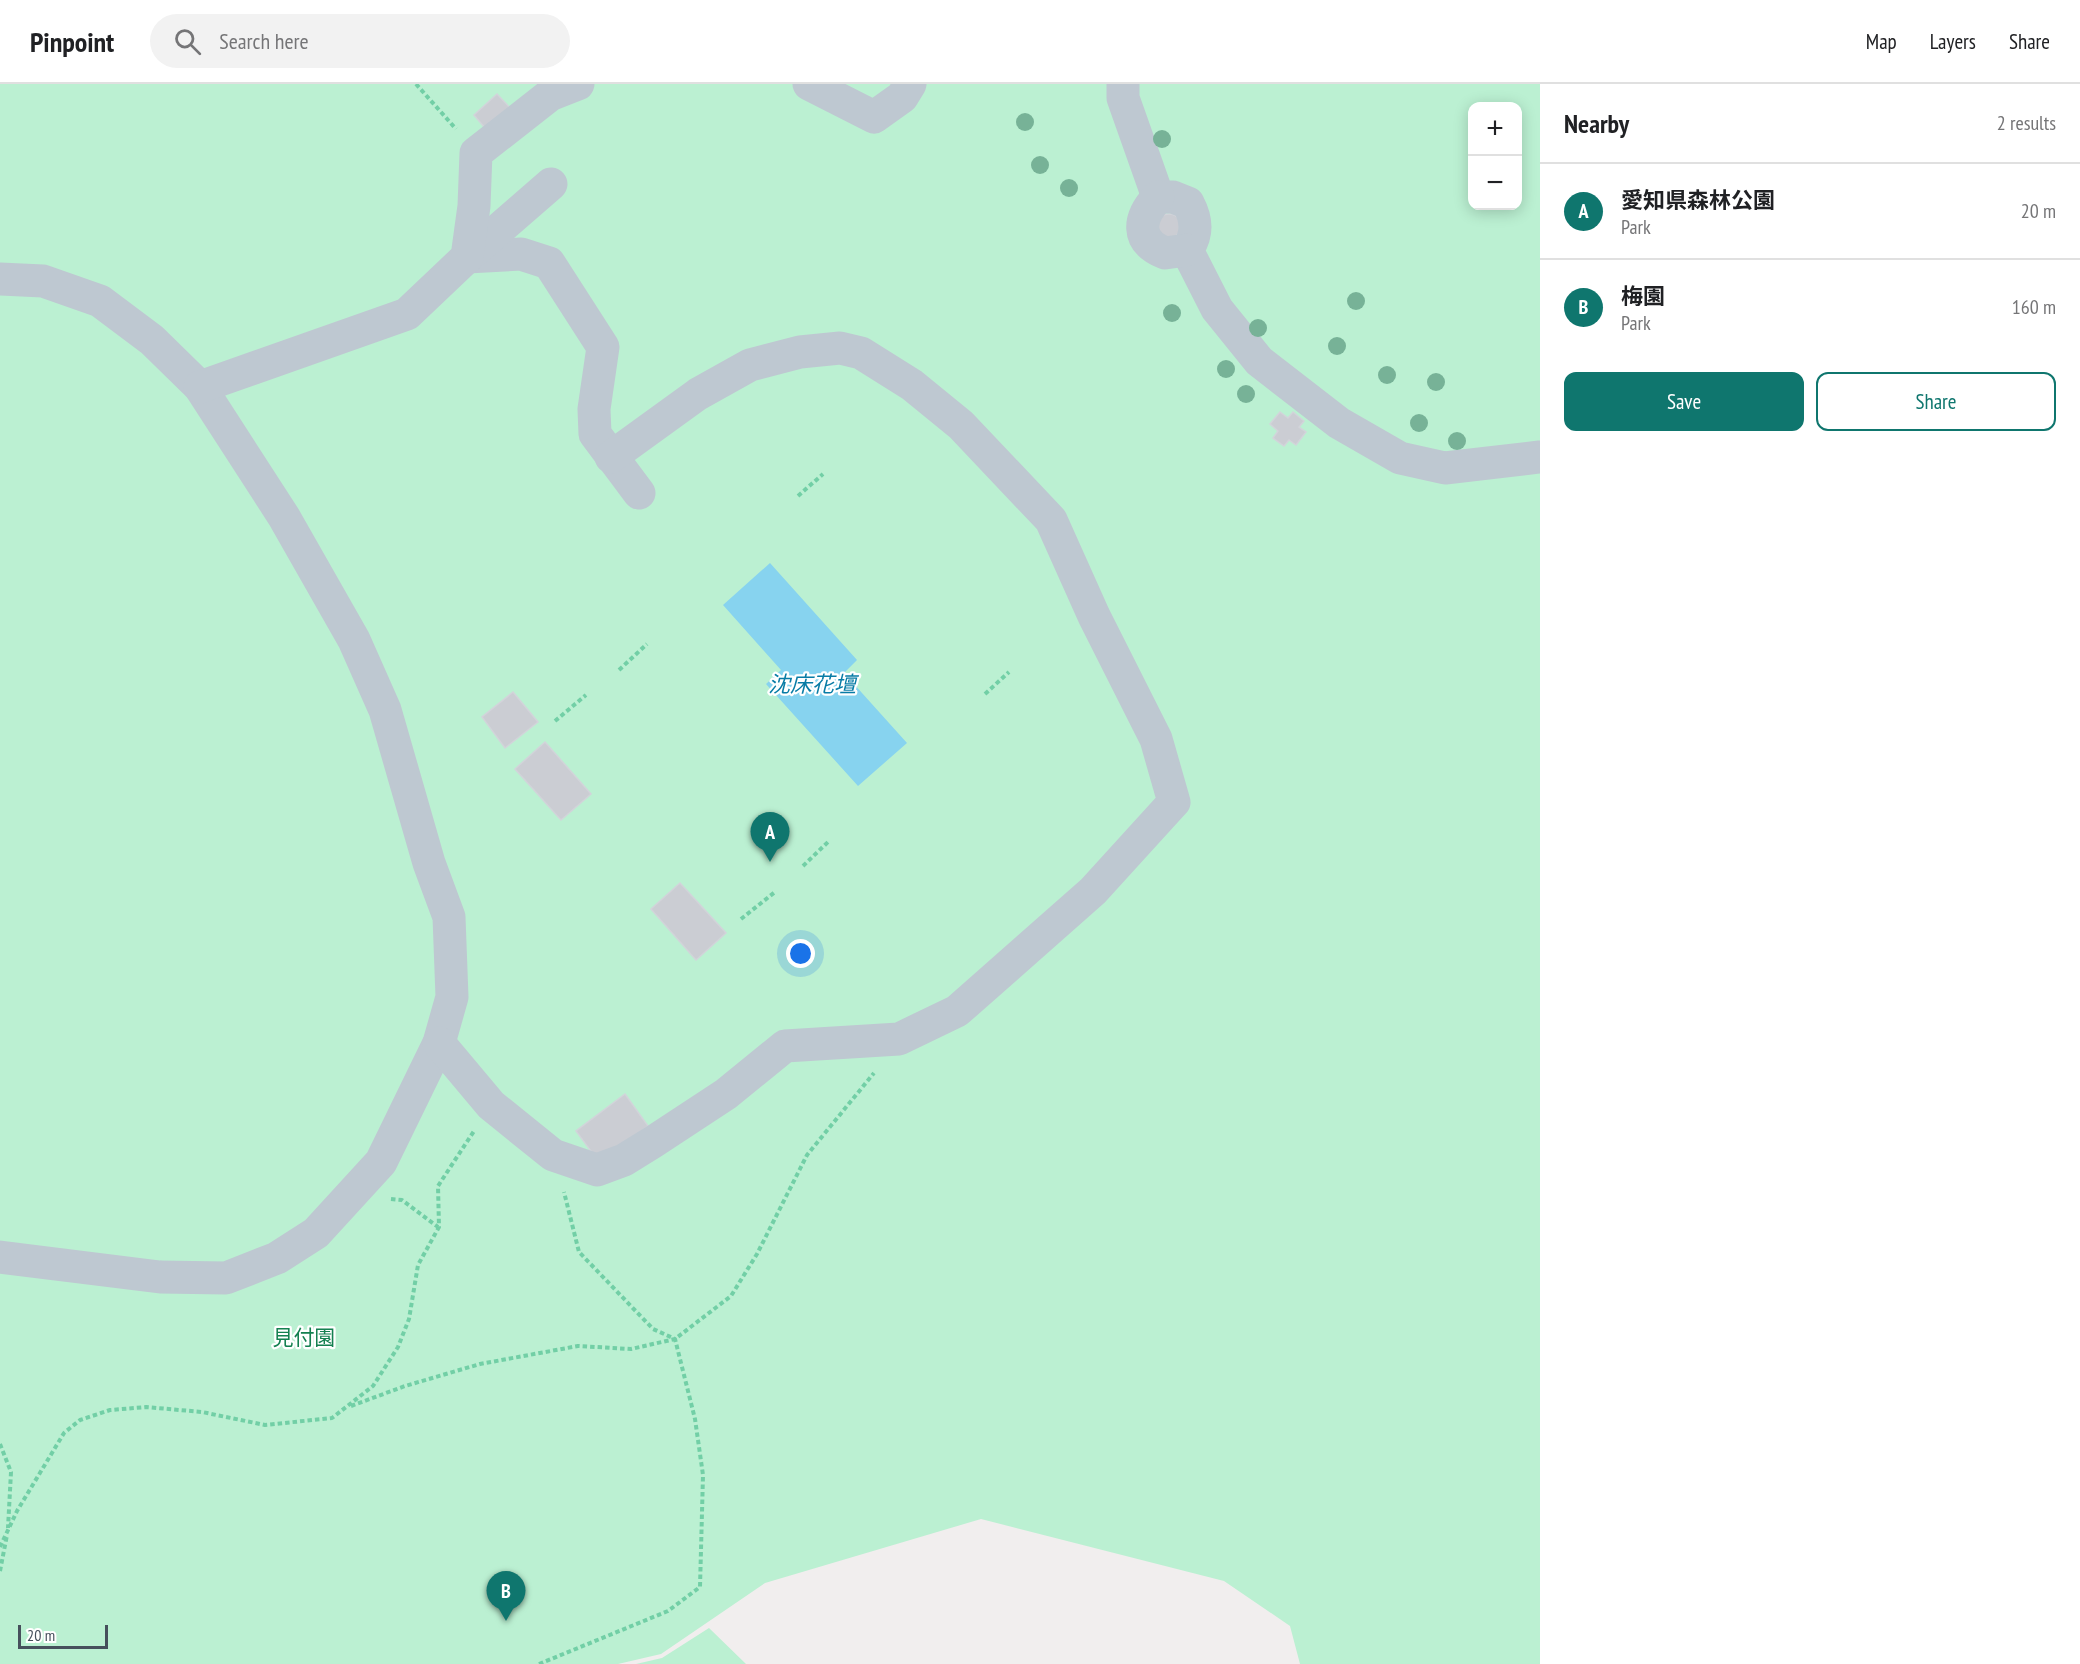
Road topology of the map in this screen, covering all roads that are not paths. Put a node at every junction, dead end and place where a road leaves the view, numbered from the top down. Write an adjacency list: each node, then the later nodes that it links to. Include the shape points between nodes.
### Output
1 (578, 84): 6 (lane, via 550,95 476,153)
2 (809, 84): 3 (lane, via 874,117 902,97)
3 (910, 84)
4 (1123, 84): 9 (lane, via 1123,98 1158,197 1188,203 1196,225 1187,250 1217,309 1259,361 1339,423 1400,458 1445,468)
5 (550, 184): 6 (lane)
6 (467, 257): 8 (lane, via 406,314); 10 (lane, via 521,254 549,262 603,347 594,409 595,434)
7 (0, 279): 8 (lane, via 43,281 100,301 152,340)
8 (200, 387): 12 (lane, via 290,528 354,640 386,710 429,863 449,917 452,997)
9 (1540, 457)
10 (610, 458): 11 (lane); 12 (lane, via 698,394 750,365 800,352 840,348 861,353 912,386 961,425 1051,520 1156,739 1174,802 1093,891 957,1011 899,1039 785,1046 726,1094 624,1160 597,1170 553,1155 491,1105)
11 (639, 493)
12 (439, 1043): 13 (lane, via 381,1162 316,1233 278,1258 226,1278 160,1277)
13 (0, 1257)

